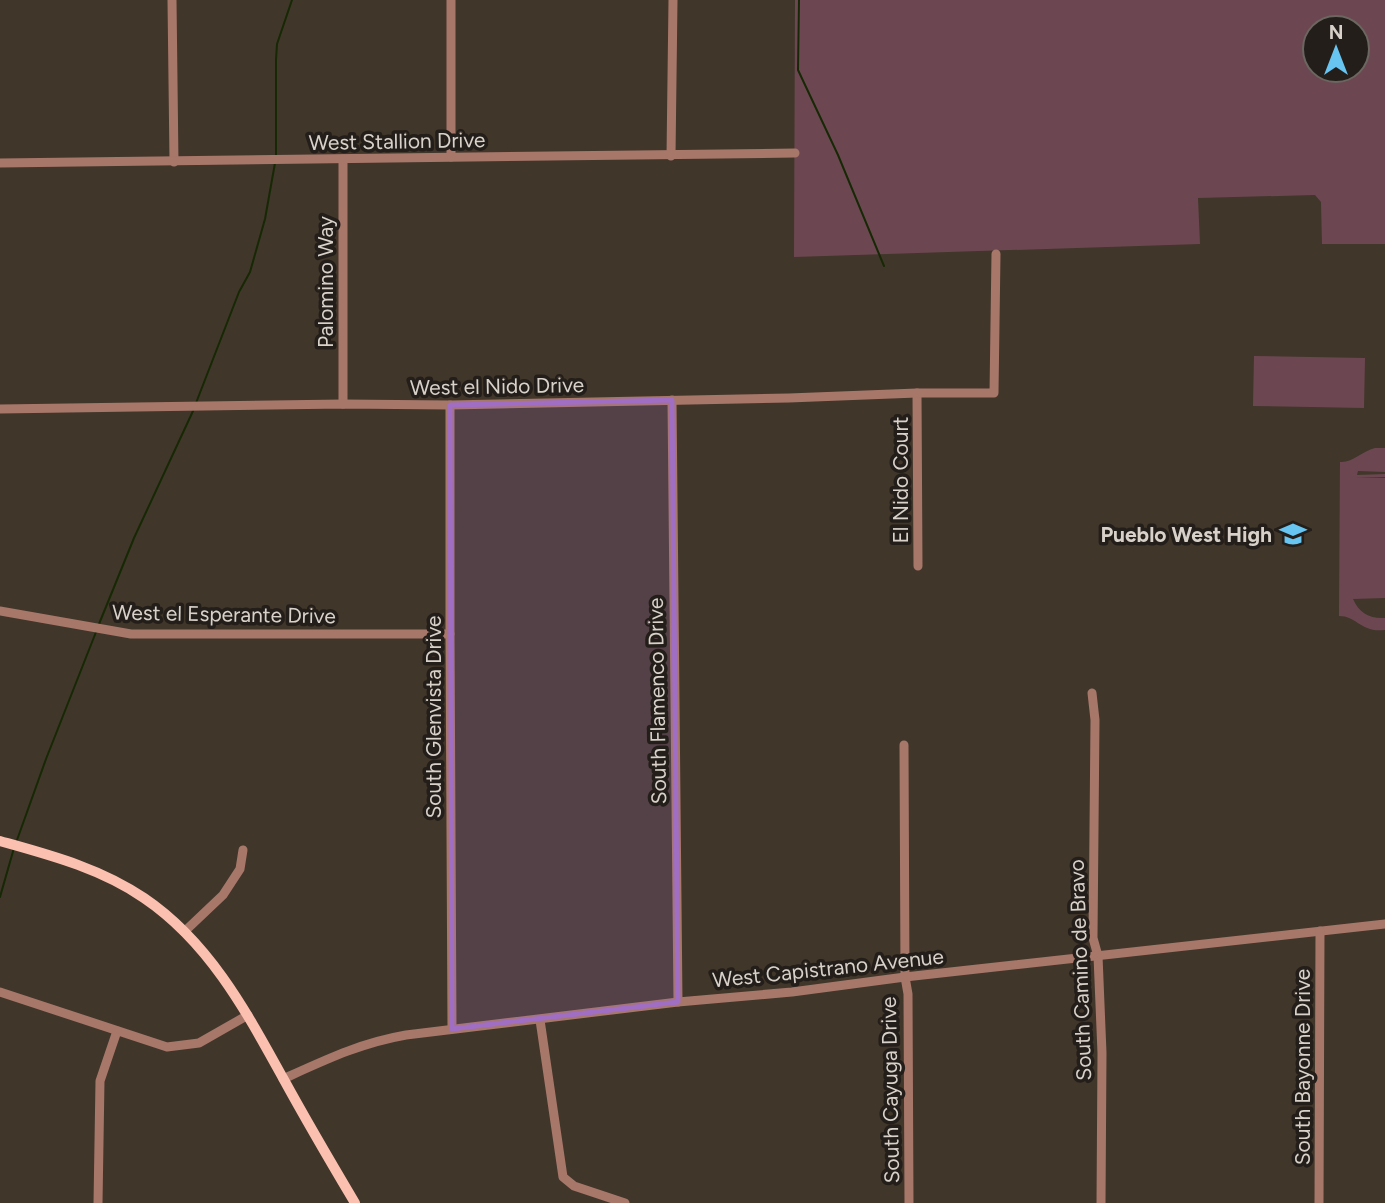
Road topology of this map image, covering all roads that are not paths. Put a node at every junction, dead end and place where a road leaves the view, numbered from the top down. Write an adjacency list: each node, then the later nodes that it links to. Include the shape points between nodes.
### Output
1 (172, 0): 8 (street)
2 (451, 0): 6 (street)
3 (673, 0): 5 (street)
4 (795, 153): 5 (street, West Stallion Drive)
5 (671, 156): 6 (street, West Stallion Drive)
6 (451, 157): 7 (street, West Stallion Drive)
7 (343, 159): 8 (street, West Stallion Drive); 13 (street, Palomino Way)
8 (174, 162): 9 (street, West Stallion Drive)
9 (0, 163)
10 (996, 254): 11 (street, West el Nido Drive, via 994,393)
11 (917, 393): 12 (street, West el Nido Drive); 16 (street, El Nido Court)
12 (672, 400): 14 (street, West el Nido Drive); 29 (street, South Flamenco Drive)
13 (343, 404): 14 (street, West el Nido Drive); 15 (street, West el Nido Drive)
14 (450, 405): 18 (street, South Glenvista Drive)
15 (0, 409)
16 (918, 566)
17 (0, 611): 18 (street, West el Esperante Drive, via 131,634)
18 (450, 634): 32 (street, South Glenvista Drive)
19 (1091, 693): 26 (street, South Camino de Bravo, via 1095,720 1093,938)
20 (904, 745): 27 (street, South Cayuga Drive)
21 (0, 841): 25 (main road, via 98,872 144,898)
22 (243, 850): 25 (street, via 240,869 223,895)
23 (1385, 924): 24 (street, West Capistrano Avenue)
24 (1320, 931): 26 (street, West Capistrano Avenue); 40 (street, South Bayonne Drive)
25 (184, 932): 30 (main road)
26 (1098, 956): 27 (street, West Capistrano Avenue); 39 (street, South Camino de Bravo)
27 (905, 977): 29 (street, West Capistrano Avenue); 38 (street, South Cayuga Drive)
28 (0, 992): 33 (street)
29 (678, 1002): 31 (street, West Capistrano Avenue)
30 (248, 1015): 33 (street, via 199,1042 167,1047); 34 (main road)
31 (540, 1020): 32 (street, West Capistrano Avenue); 37 (street, via 563,1177 574,1186)
32 (452, 1029): 34 (street, West Capistrano Avenue, via 364,1044)
33 (117, 1031): 35 (street, via 100,1082)
34 (284, 1079): 36 (main road)
35 (98, 1203)
36 (355, 1203)
37 (625, 1203)
38 (909, 1203)
39 (1101, 1203)
40 (1319, 1203)

